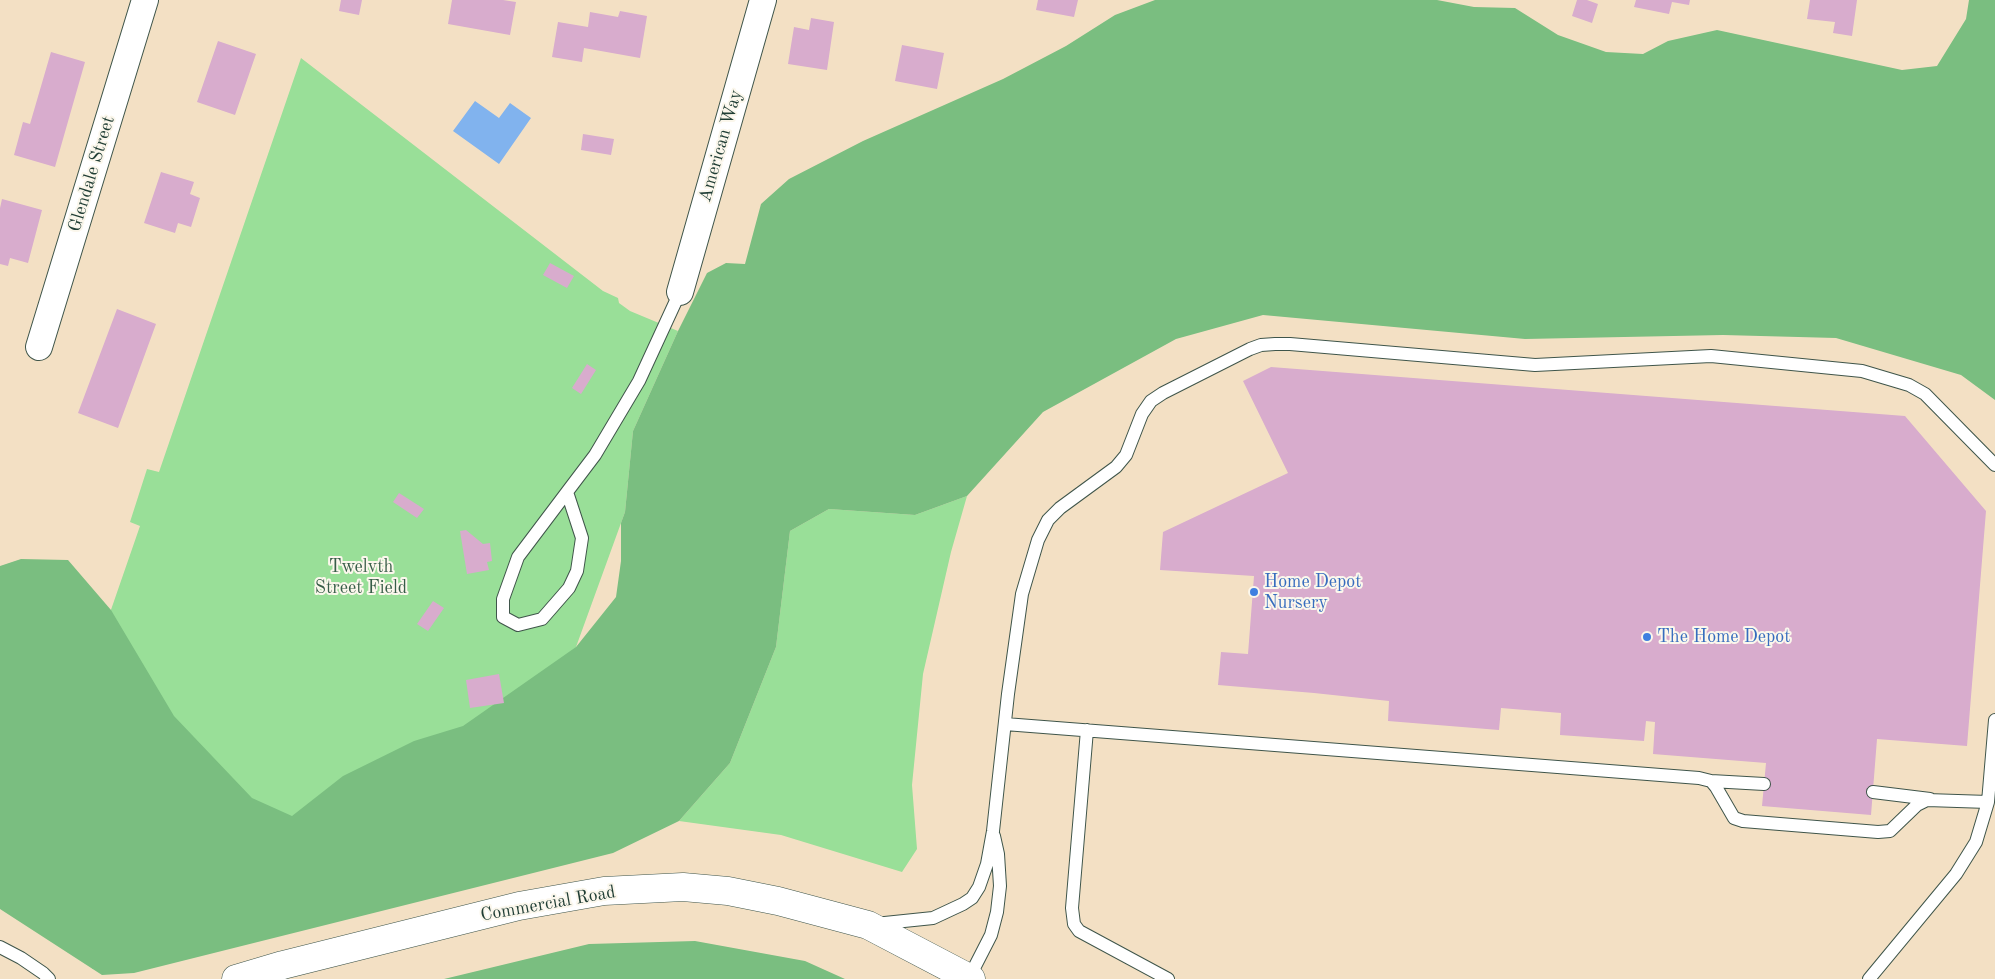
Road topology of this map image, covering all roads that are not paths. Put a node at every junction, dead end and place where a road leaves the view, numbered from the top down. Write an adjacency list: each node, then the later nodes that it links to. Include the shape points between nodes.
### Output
1 (145, 0): 4 (street, Glendale Street)
2 (763, 0): 3 (street, American Way)
3 (680, 292): 6 (lane, via 639,381 595,455)
4 (39, 347)
5 (1995, 465): 8 (lane, via 1925,394 1909,385 1862,371 1711,356 1535,365 1290,344 1261,345 1171,388 1151,401 1142,414 1126,455 1116,467 1048,520 1038,540 1022,594)
6 (567, 492): 6 (lane, via 518,556 503,599 503,617 518,625 542,619 569,588 577,570 582,538)
7 (1995, 720): 14 (lane)
8 (1005, 724): 9 (lane); 15 (lane)
9 (1087, 730): 10 (lane); 21 (lane, via 1072,908 1074,924 1079,930)
10 (1710, 780): 11 (lane); 13 (lane, via 1734,818 1752,822 1878,832 1890,830 1917,805)
11 (1764, 784)
12 (1873, 792): 13 (lane)
13 (1934, 800): 14 (lane)
14 (1988, 802): 22 (lane, via 1976,842 1966,860)
15 (993, 831): 16 (lane, via 987,864 972,898 933,918); 18 (lane, via 1000,886 997,912 991,935)
16 (868, 925): 18 (street, Commercial Road); 20 (street, Commercial Road, via 728,891 683,887 604,891 519,906)
17 (0, 947): 19 (lane, via 22,958)
18 (970, 978)
19 (49, 979)
20 (236, 979)
21 (1168, 979)
22 (1869, 979)

